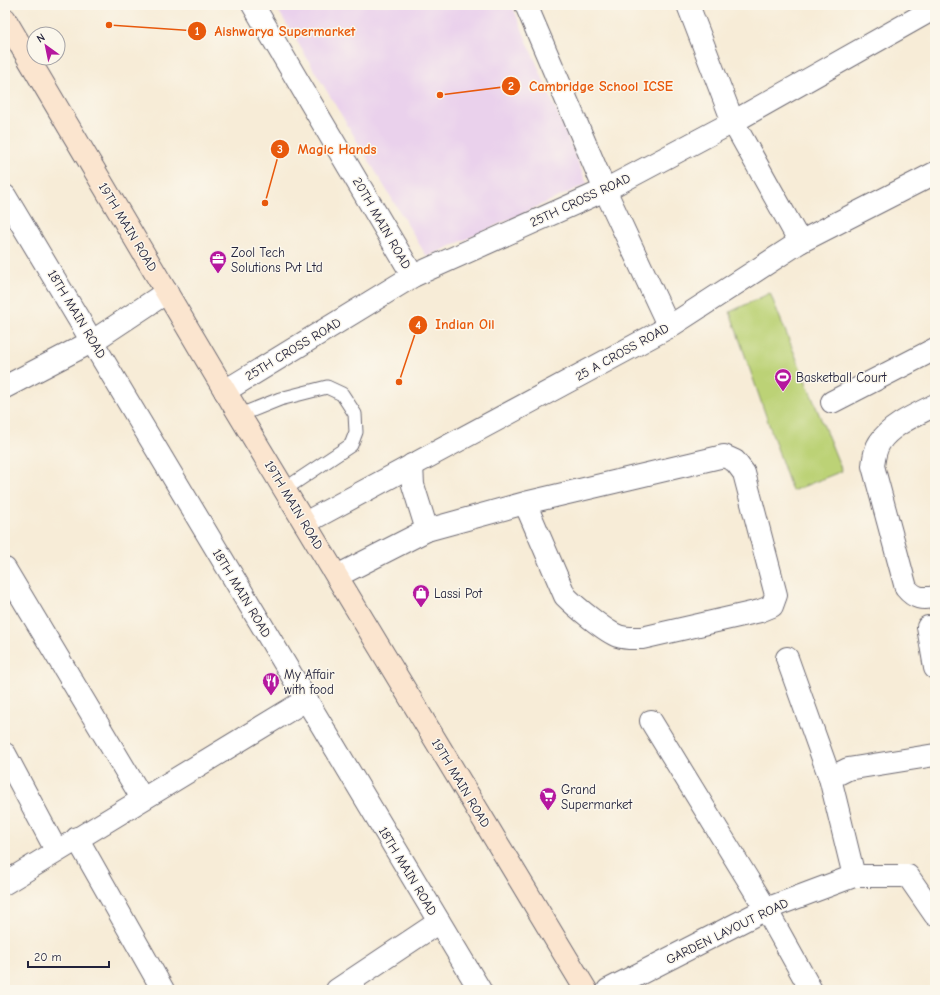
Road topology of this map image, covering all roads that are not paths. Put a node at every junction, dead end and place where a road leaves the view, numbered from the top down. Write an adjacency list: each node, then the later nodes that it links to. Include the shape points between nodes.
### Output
1 (253, 5): 11 (street, 20TH MAIN ROAD)
2 (526, 5): 8 (street)
3 (688, 5): 6 (street)
4 (935, 8): 6 (street, 25TH CROSS ROAD)
5 (5, 19): 12 (main road, 19TH MAIN ROAD)
6 (733, 122): 8 (street, 25TH CROSS ROAD); 10 (street)
7 (935, 173): 10 (street, 25 A CROSS ROAD)
8 (605, 190): 11 (street, 25TH CROSS ROAD); 13 (street)
9 (5, 196): 14 (street, 18TH MAIN ROAD)
10 (800, 242): 13 (street, 25 A CROSS ROAD)
11 (412, 276): 17 (street, 25TH CROSS ROAD)
12 (167, 292): 14 (street); 17 (main road, 19TH MAIN ROAD)
13 (669, 327): 21 (street, 25 A CROSS ROAD)
14 (93, 341): 16 (street); 32 (street, 18TH MAIN ROAD)
15 (935, 349): 18 (street)
16 (5, 386)
17 (225, 391): 20 (main road, 19TH MAIN ROAD)
18 (832, 402)
19 (935, 404): 28 (street, via 904,421 880,441 873,466 906,588 920,599)
20 (240, 415): 22 (main road, 19TH MAIN ROAD); 22 (lane, via 280,399 327,386 342,394 355,414 356,432 351,445)
21 (412, 465): 24 (street, 25 A CROSS ROAD); 25 (street, via 413,485)
22 (285, 489): 24 (main road, 19TH MAIN ROAD)
23 (525, 503): 23 (street, via 565,596 616,636 642,638 772,606 776,595 744,473 735,462 724,456); 25 (street)
24 (305, 523): 27 (main road, 19TH MAIN ROAD)
25 (427, 530): 27 (street)
26 (5, 569): 37 (street)
27 (337, 576): 48 (main road, 19TH MAIN ROAD)
28 (935, 597)
29 (928, 627): 31 (street)
30 (787, 658): 36 (street)
31 (935, 668)
32 (306, 700): 37 (street); 44 (street, 18TH MAIN ROAD)
33 (650, 721): 42 (street)
34 (5, 754): 39 (street)
35 (935, 755): 36 (street, via 848,769)
36 (830, 778): 40 (street)
37 (142, 798): 38 (street)
38 (77, 838): 39 (street); 45 (street)
39 (56, 850): 41 (street)
40 (854, 876): 42 (street, GARDEN LAYOUT ROAD); 43 (street, via 908,876)
41 (5, 883)
42 (766, 909): 49 (street, GARDEN LAYOUT ROAD); 50 (street)
43 (935, 915)
44 (439, 922): 46 (street); 47 (street, 18TH MAIN ROAD)
45 (163, 990)
46 (337, 990)
47 (480, 990)
48 (586, 990)
49 (608, 990)
50 (811, 990)

